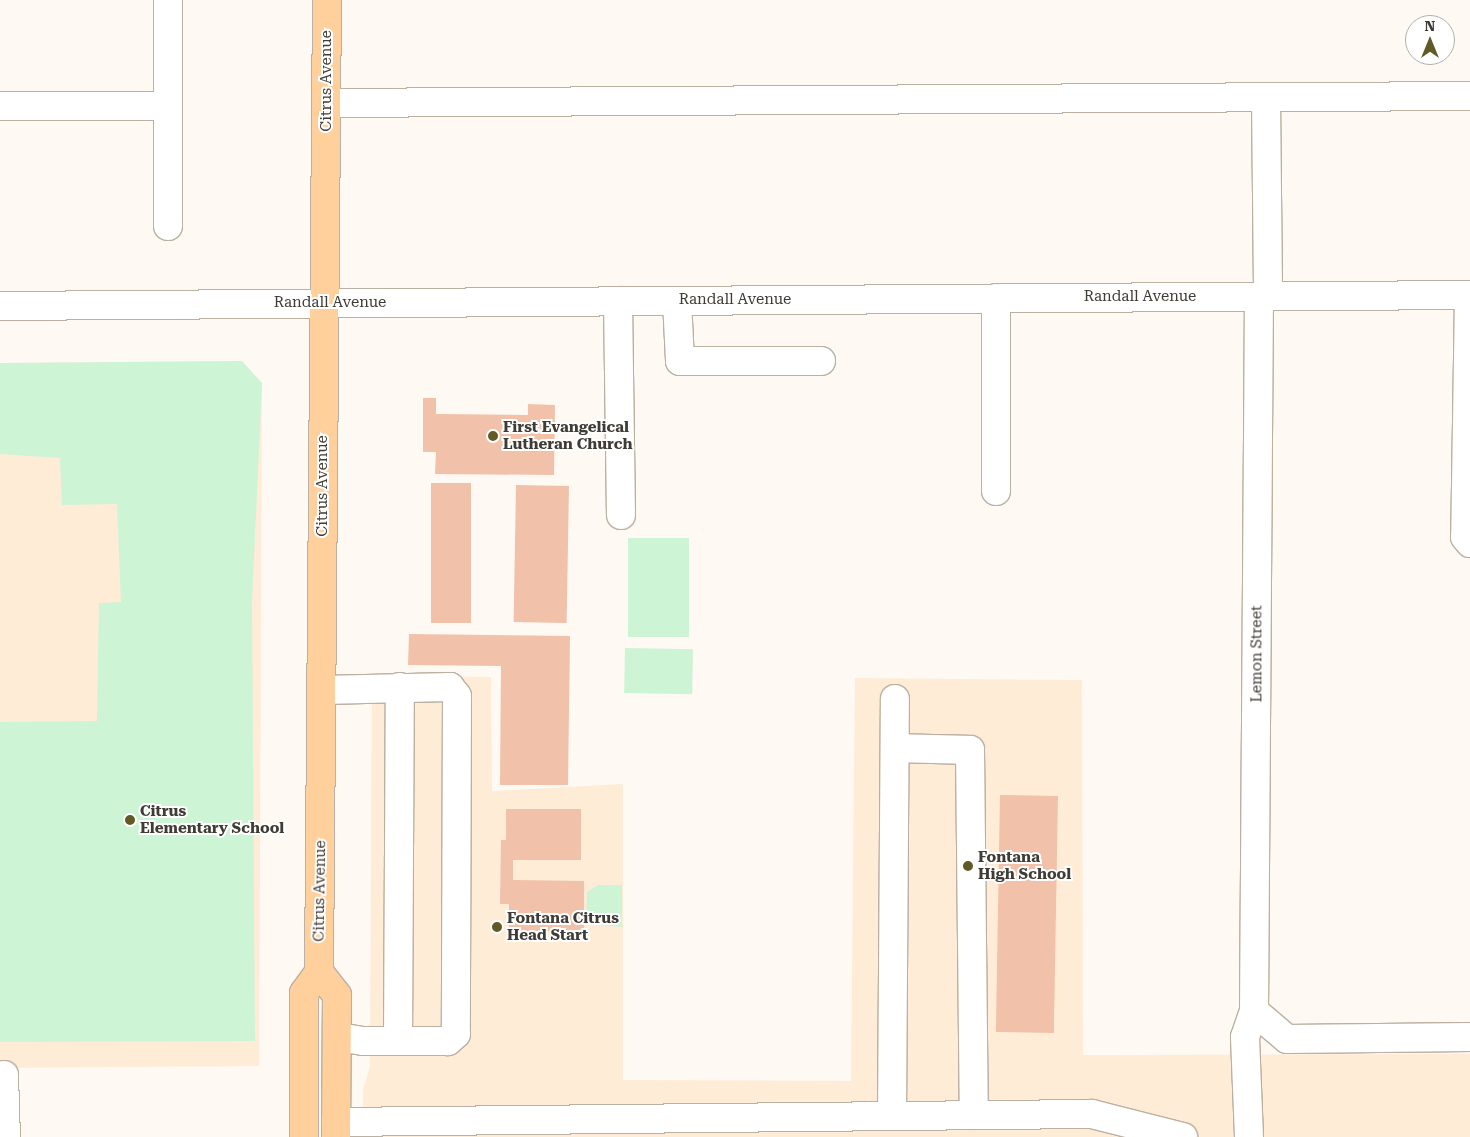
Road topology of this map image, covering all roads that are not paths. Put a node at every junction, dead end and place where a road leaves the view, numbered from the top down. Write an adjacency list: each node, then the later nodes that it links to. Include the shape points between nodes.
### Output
1 (168, 0): 7 (street)
2 (327, 0): 5 (main road, Citrus Avenue)
3 (1470, 96): 4 (street)
4 (1266, 98): 5 (street); 10 (street, Lemon Street)
5 (327, 103): 14 (main road, Citrus Avenue)
6 (0, 106): 7 (street)
7 (168, 106): 8 (street)
8 (168, 226)
9 (1470, 295): 10 (street, Randall Avenue); 19 (street, via 1465,537)
10 (1264, 297): 11 (street, Randall Avenue); 25 (street, Lemon Street)
11 (996, 298): 13 (street, Randall Avenue); 17 (street)
12 (618, 301): 13 (street, Randall Avenue); 14 (street, Randall Avenue); 18 (street)
13 (677, 301): 16 (street, via 680,361)
14 (326, 303): 15 (street, Randall Avenue); 21 (main road, Citrus Avenue)
15 (0, 306)
16 (822, 361)
17 (996, 491)
18 (621, 515)
19 (1470, 543)
20 (400, 688): 21 (street); 28 (street); 28 (street, via 450,687 457,696 456,1034 448,1041)
21 (323, 690): 24 (main road, Citrus Avenue)
22 (895, 699): 23 (street)
23 (895, 748): 30 (street); 31 (street, via 970,750)
24 (319, 972): 27 (main road, via 337,995); 35 (main road, via 304,993)
25 (1254, 1011): 26 (street, via 1287,1039); 37 (street, Lemon Street, via 1245,1037)
26 (1470, 1037)
27 (337, 1038): 28 (street); 33 (main road)
28 (398, 1041)
29 (4, 1075): 34 (street)
30 (892, 1115): 31 (street); 32 (street)
31 (974, 1115): 36 (street, via 1092,1114)
32 (384, 1129): 33 (street)
33 (336, 1130)
34 (6, 1137)
35 (304, 1137)
36 (1183, 1137)
37 (1249, 1137)

